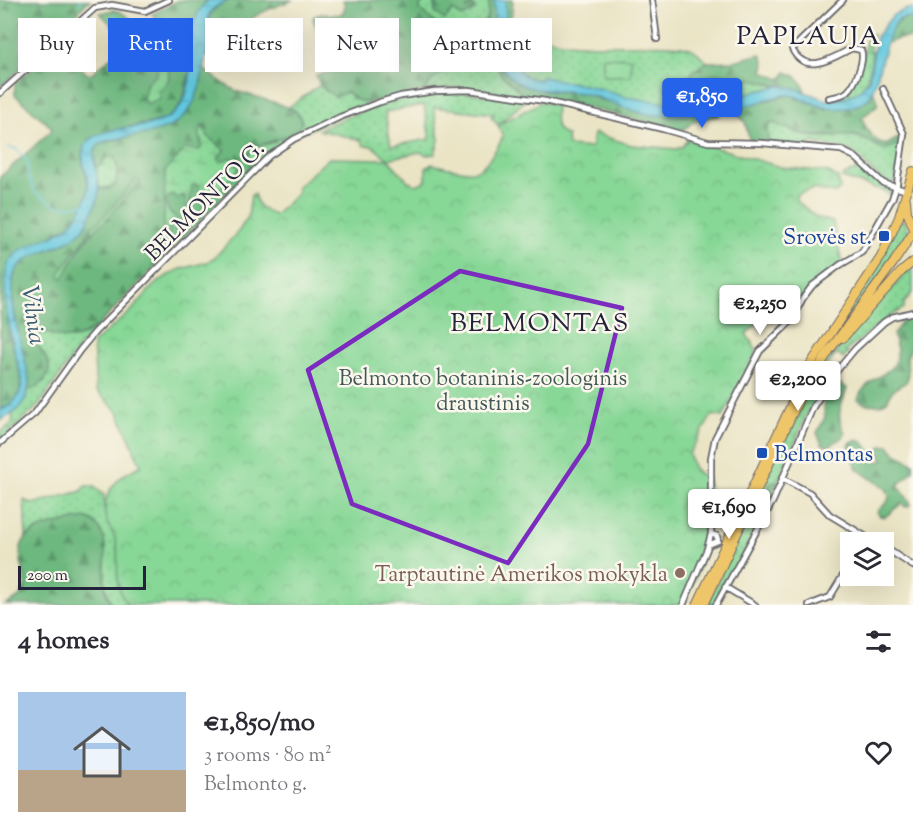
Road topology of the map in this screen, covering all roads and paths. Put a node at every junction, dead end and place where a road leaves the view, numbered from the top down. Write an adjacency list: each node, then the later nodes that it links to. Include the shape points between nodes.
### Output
1 (169, 0): 6 (street, via 145,11 112,4 95,8)
2 (652, 0): 4 (street)
3 (843, 0): 7 (street, via 792,49 811,63 834,58 852,48 861,50 852,85 844,94)
4 (657, 39)
5 (883, 89): 10 (street, via 904,134)
6 (0, 93)
7 (829, 98)
8 (913, 165): 9 (main road)
9 (912, 173): 11 (main road)
10 (896, 188): 11 (street, BELMONTO G.); 17 (street, BELMONTO G., via 883,183 855,157 832,148 708,142 564,105 469,90 401,96 340,117 269,156 95,332 35,413); 24 (street, via 862,252 812,286 790,322 760,351 712,444 711,534)
11 (906, 195): 12 (main road); 25 (main road, via 881,257 797,390)
12 (912, 225)
13 (913, 233): 16 (main road)
14 (913, 262): 16 (main road)
15 (913, 312): 18 (street, via 884,322 844,361 813,407)
16 (818, 367): 26 (main road, via 800,397)
17 (0, 443)
18 (782, 478): 19 (street, via 810,493 827,512); 23 (street)
19 (858, 532)
20 (894, 554): 21 (street)
21 (913, 566)
22 (840, 580): 29 (street, via 830,597)
23 (724, 587): 27 (street); 28 (street)
24 (683, 605)
25 (697, 605)
26 (704, 605)
27 (716, 605)
28 (755, 605)
29 (809, 605)

